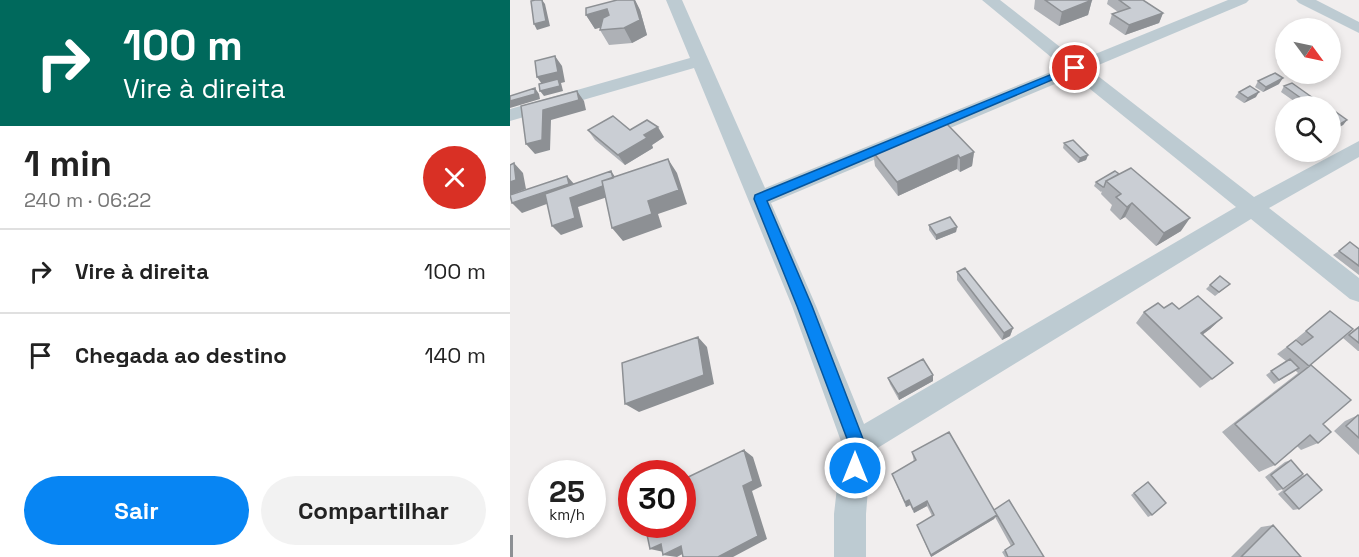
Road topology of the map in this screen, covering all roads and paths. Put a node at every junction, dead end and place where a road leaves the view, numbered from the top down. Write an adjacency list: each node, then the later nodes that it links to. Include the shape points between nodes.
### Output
1 (674, 0): 6 (street)
2 (990, 0): 7 (street)
3 (1241, 0): 7 (street)
4 (1304, 0): 5 (street)
5 (1359, 28)
6 (700, 61): 8 (street); 10 (street)
7 (1075, 68): 10 (street); 11 (street)
8 (510, 114)
9 (1359, 148): 11 (street)
10 (760, 199): 13 (street)
11 (1253, 207): 12 (street); 13 (street)
12 (1359, 292)
13 (857, 444): 14 (street)
14 (850, 557)

